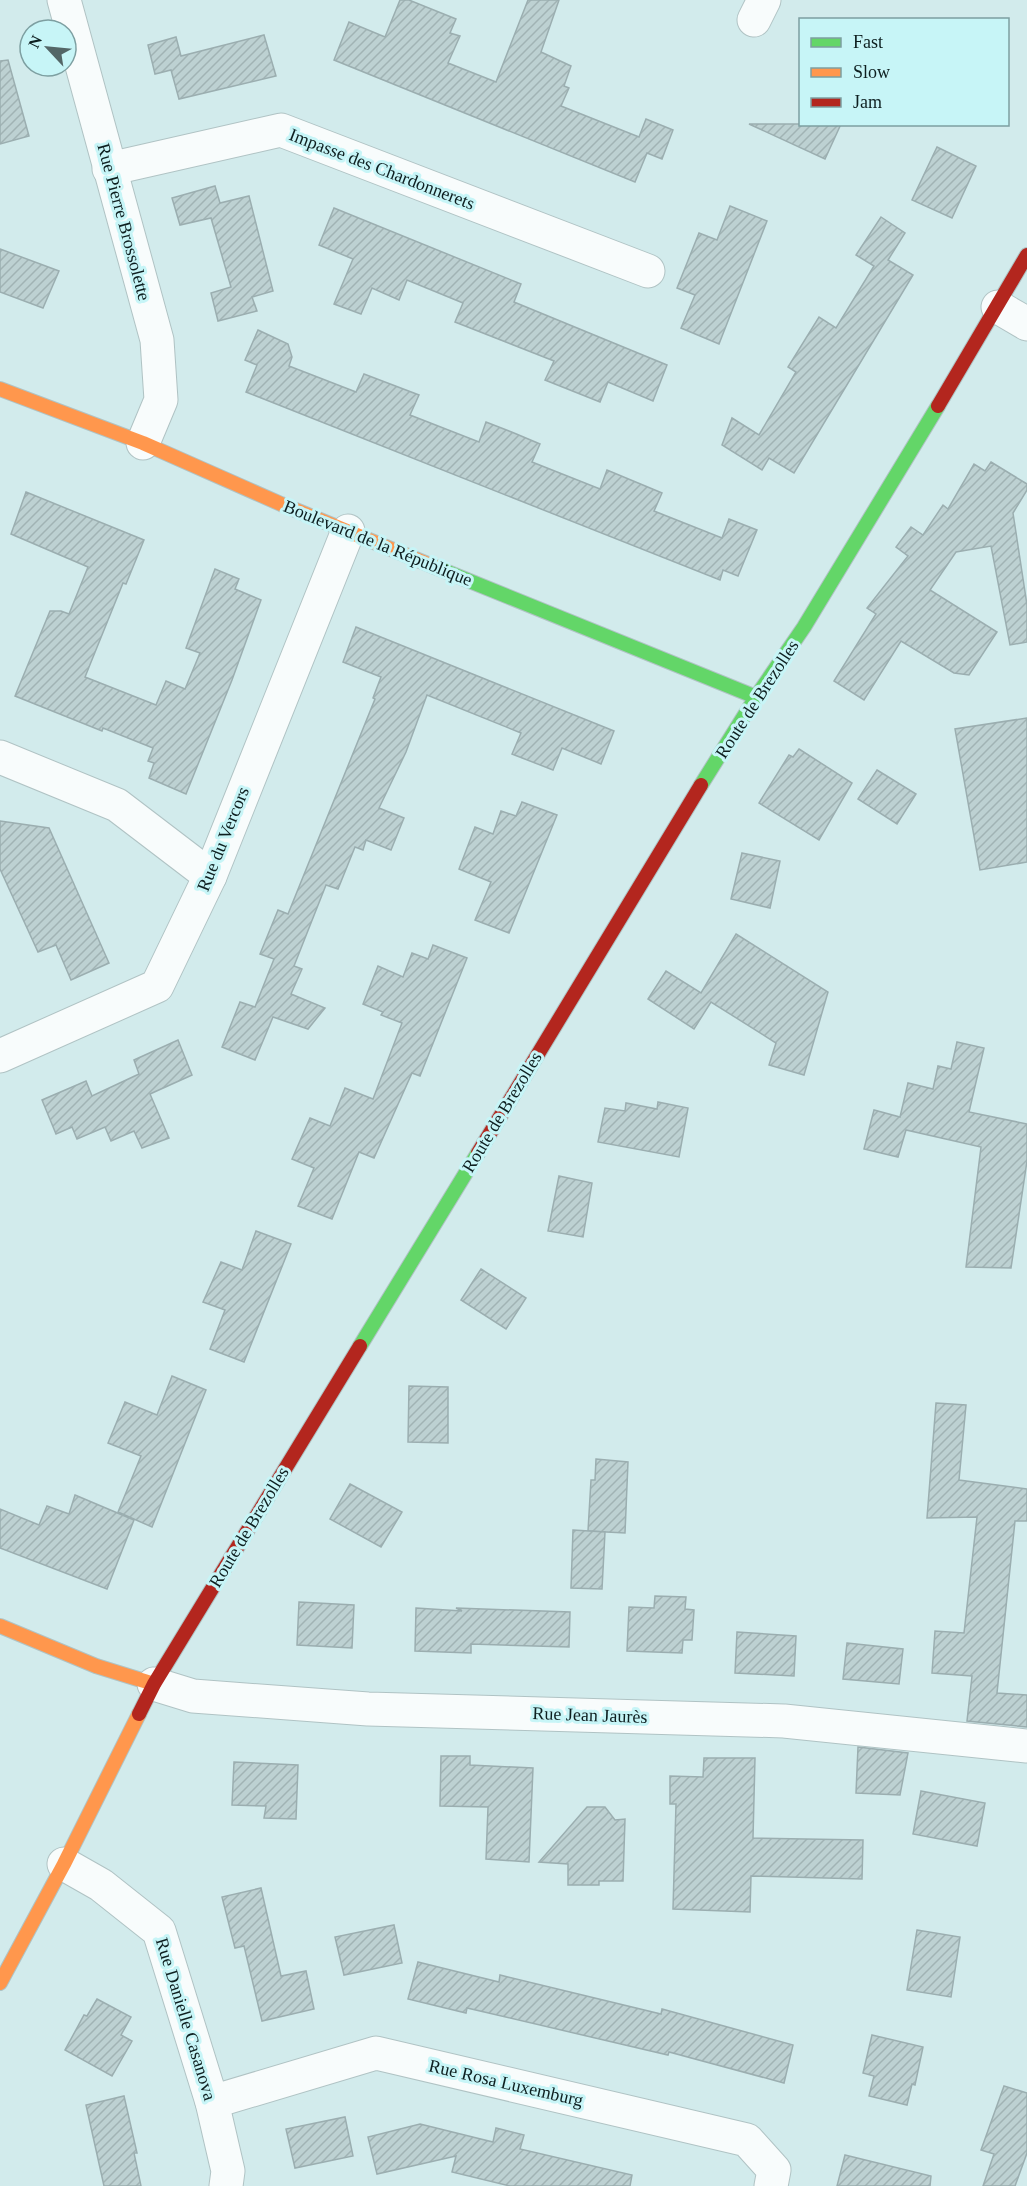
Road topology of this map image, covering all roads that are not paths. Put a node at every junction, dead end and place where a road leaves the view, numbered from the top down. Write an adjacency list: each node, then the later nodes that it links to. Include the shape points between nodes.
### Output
1 (64, 0): 2 (street, Rue Pierre Brossolette)
2 (109, 169): 4 (street, Impasse des Chardonnerets, via 281,130); 8 (street, Rue Pierre Brossolette, via 157,340 161,400)
3 (1027, 255): 5 (main road, Route de Brezolles)
4 (648, 271)
5 (998, 308): 6 (street); 10 (main road, Route de Brezolles, via 804,627)
6 (1027, 324)
7 (0, 389): 8 (main road, Boulevard de la République)
8 (143, 443): 9 (main road, Boulevard de la République)
9 (348, 531): 10 (main road, Boulevard de la République); 12 (street, Rue du Vercors)
10 (756, 697): 15 (main road, Route de Brezolles)
11 (0, 757): 12 (street, via 117,805)
12 (210, 876): 13 (street, Rue du Vercors, via 157,986)
13 (0, 1056)
14 (0, 1626): 15 (main road, via 96,1666)
15 (154, 1684): 16 (street, Rue Jean Jaurès, via 193,1696 368,1709 784,1720); 17 (main road, Route de Brezolles)
16 (1027, 1746)
17 (64, 1864): 18 (main road, Route de Brezolles); 19 (street, Rue Danielle Casanova, via 101,1885 159,1931)
18 (0, 1983)
19 (212, 2102): 20 (street, Rue Danielle Casanova, via 228,2171); 21 (street, Rue Rosa Luxemburg, via 376,2053 747,2139 774,2170)
20 (226, 2186)
21 (771, 2186)

